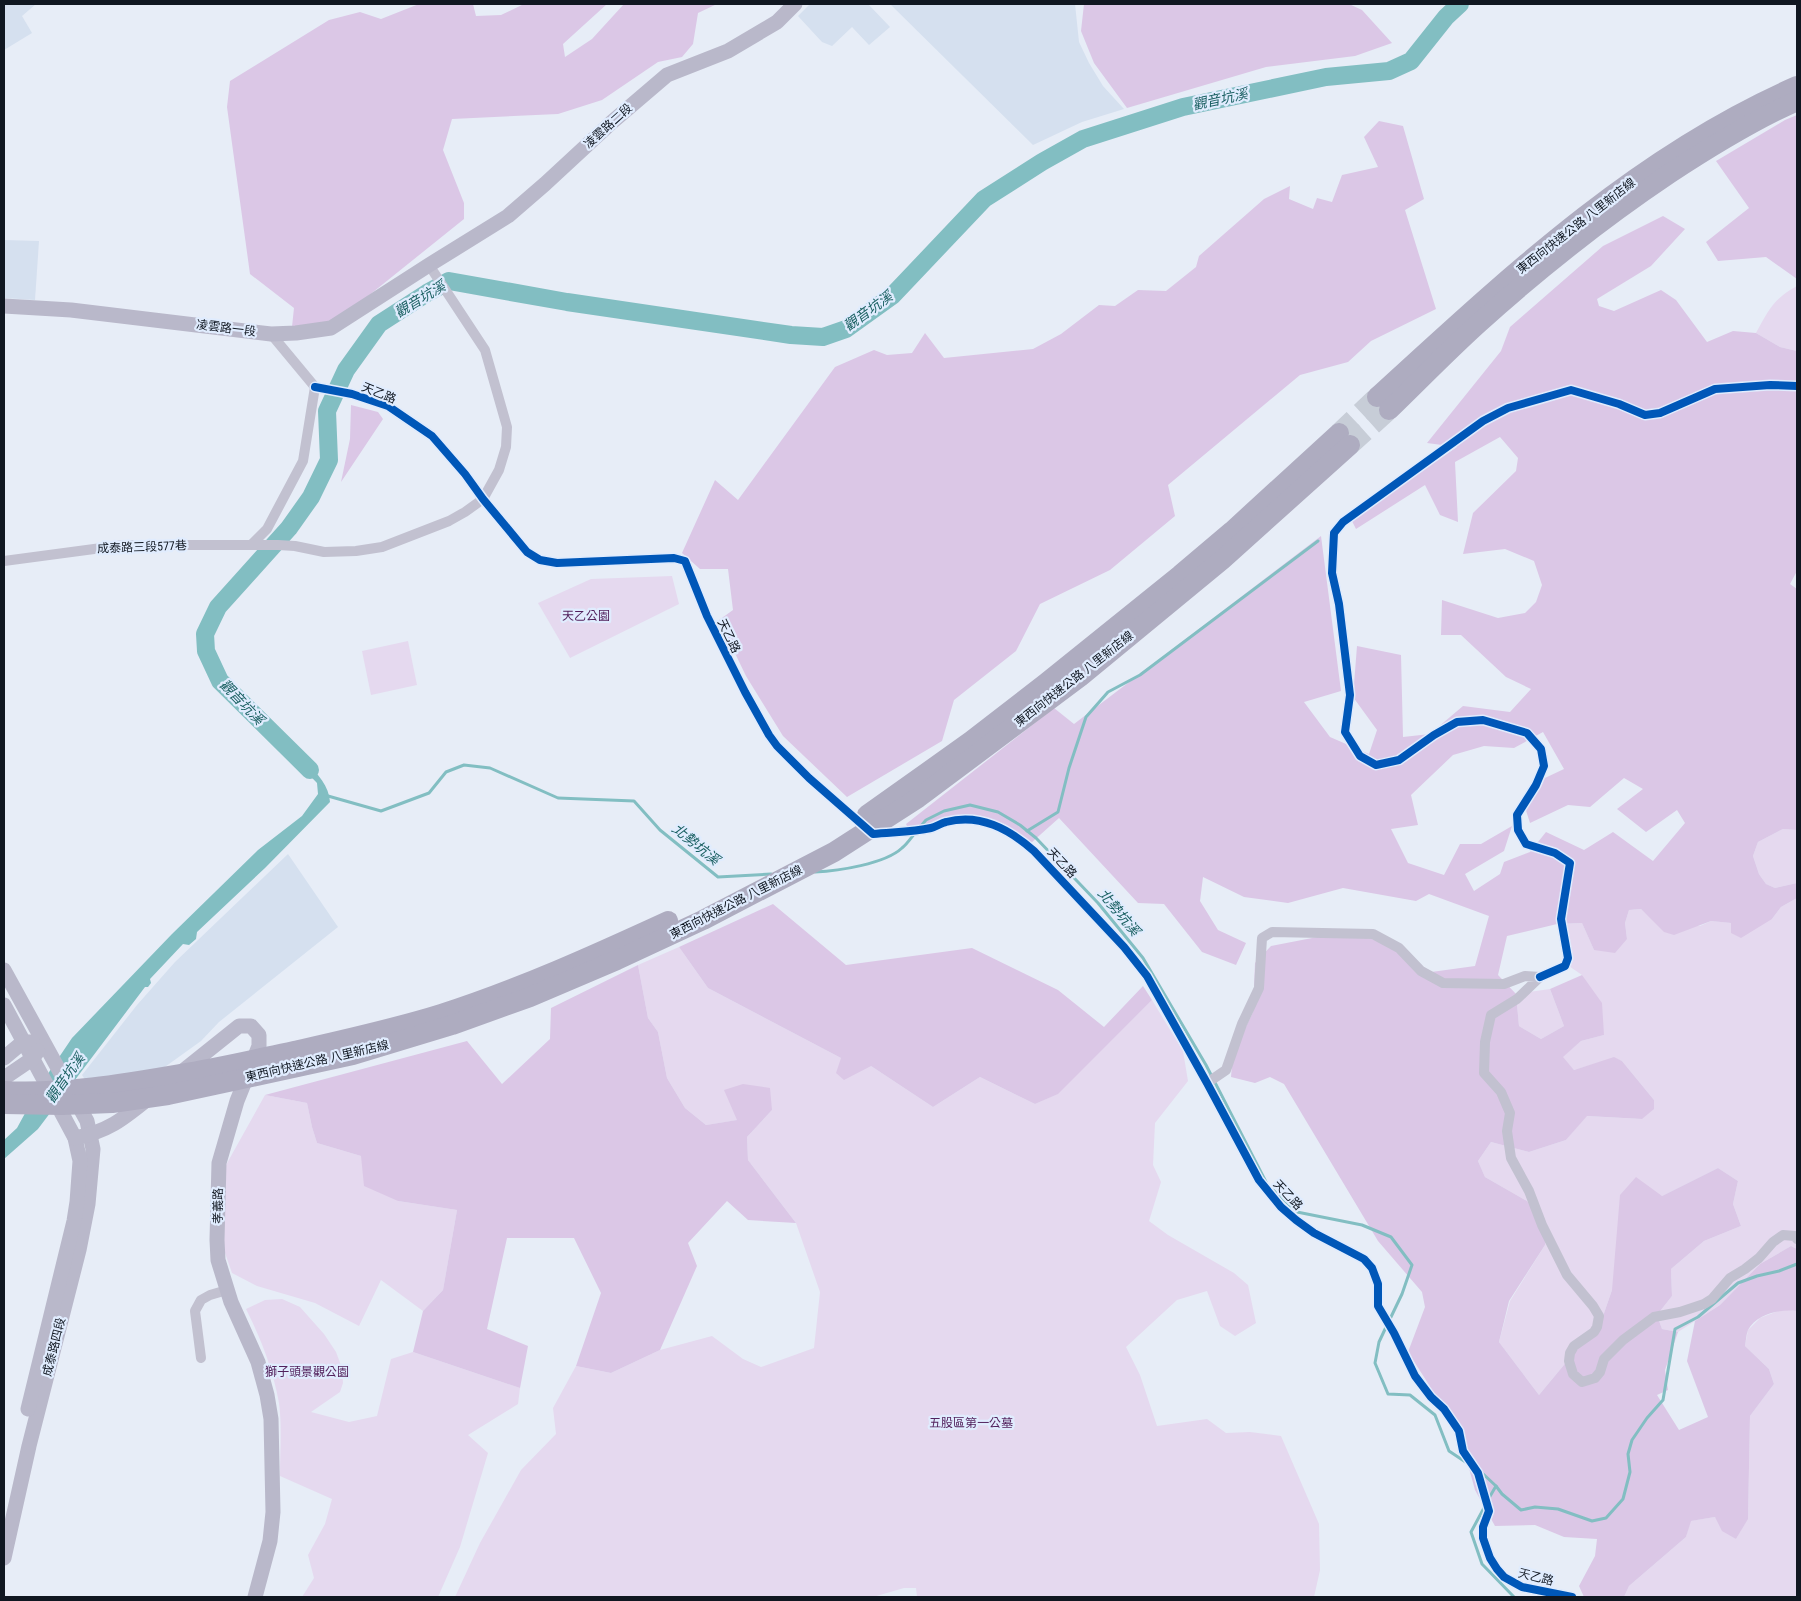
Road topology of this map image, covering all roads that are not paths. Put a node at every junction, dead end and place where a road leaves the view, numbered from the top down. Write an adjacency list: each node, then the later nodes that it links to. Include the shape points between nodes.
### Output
1 (795, 4): 5 (street, 凌雲路二段, via 777,22 728,51 667,75 508,216)
2 (1797, 86): 4 (highway, 東西向快速公路 八里新店線, via 1730,119 1684,147)
3 (1797, 101): 4 (highway, 東西向快速公路 八里新店線)
4 (1644, 182): 10 (highway, 東西向快速公路 八里新店線, via 1581,228 1538,253)
5 (432, 269): 7 (street, 凌雲路一段, via 331,328); 12 (street, via 485,350 507,428 506,447 499,470)
6 (4, 306): 7 (street, 凌雲路一段, via 71,310)
7 (271, 334): 9 (street)
8 (1797, 386): 17 (street, via 1770,384 1715,389 1660,413 1645,415 1572,390 1530,400 1483,421 1343,522 1334,533 1332,573 1350,695 1345,732 1360,756 1376,765 1399,760 1457,722 1482,720 1527,733 1541,749 1544,766 1517,815 1518,830 1526,844 1555,853 1570,863 1561,919 1568,958 1565,966)
9 (315, 387): 12 (street, 天乙路, via 352,394 388,406 432,436); 13 (street, via 303,461 267,529)
10 (1383, 404)
11 (1344, 439): 15 (highway, 東西向快速公路 八里新店線, via 1222,560 1080,677)
12 (483, 499): 13 (street, 成泰路三段577巷, via 449,521 382,547 324,552 295,546); 24 (street, 天乙路, via 527,552 540,560 557,564 674,558 685,561 707,616 759,718 777,746 873,834 933,828 944,822 967,818 996,825 1018,837 1118,939 1147,976)
13 (251, 545): 14 (street, 成泰路三段577巷, via 124,545)
14 (4, 561)
15 (975, 746): 25 (highway, 東西向快速公路 八里新店線, via 845,830 781,866 599,953 440,1014 221,1067 101,1087); 26 (highway, 東西向快速公路 八里新店線, via 918,798 834,852 778,882 617,960 452,1026 353,1055 168,1094 112,1103)
16 (4, 970): 20 (street)
17 (1540, 977): 24 (street, via 1525,976 1504,984 1443,983 1421,971 1398,948 1373,934 1272,932 1262,938 1259,988 1226,1070); 29 (street, via 1517,999 1491,1015 1485,1042 1484,1073 1501,1092 1510,1113 1507,1132 1511,1158 1542,1225 1567,1275 1599,1316 1594,1332 1574,1346 1570,1353 1569,1361 1576,1377 1582,1382 1596,1378 1604,1359 1654,1317 1704,1304 1730,1278 1759,1258 1772,1242 1783,1235 1796,1236)
18 (4, 1005): 19 (street, 成泰路四段)
19 (23, 1042): 20 (street); 21 (street); 22 (street, 成泰路四段)
20 (48, 1049): 22 (street); 27 (street, via 87,1121)
21 (4, 1058)
22 (34, 1064): 23 (street); 28 (street, 成泰路四段)
23 (4, 1078)
24 (1207, 1083): 35 (street, 天乙路, via 1251,1168 1277,1202 1314,1233 1364,1259 1372,1268 1378,1284 1378,1306 1415,1376 1444,1409 1458,1431 1463,1451 1478,1474 1489,1511 1482,1538 1497,1569 1522,1587)
25 (4, 1091)
26 (4, 1104)
27 (91, 1135): 28 (street, 孝義路); 30 (street, 孝義路, via 119,1122 239,1026 251,1026 258,1035 259,1046 237,1101 219,1163 218,1260); 33 (street, 成泰路四段, via 86,1214 79,1250)
28 (75, 1138): 32 (street, 成泰路四段, via 80,1162 74,1221)
29 (1797, 1239)
30 (227, 1290): 31 (street, via 201,1300 195,1311); 34 (street, 孝義路, via 258,1362 270,1419 273,1512 270,1541)
31 (201, 1358)
32 (4, 1511)
33 (4, 1558)
34 (255, 1597)
35 (1572, 1597)

